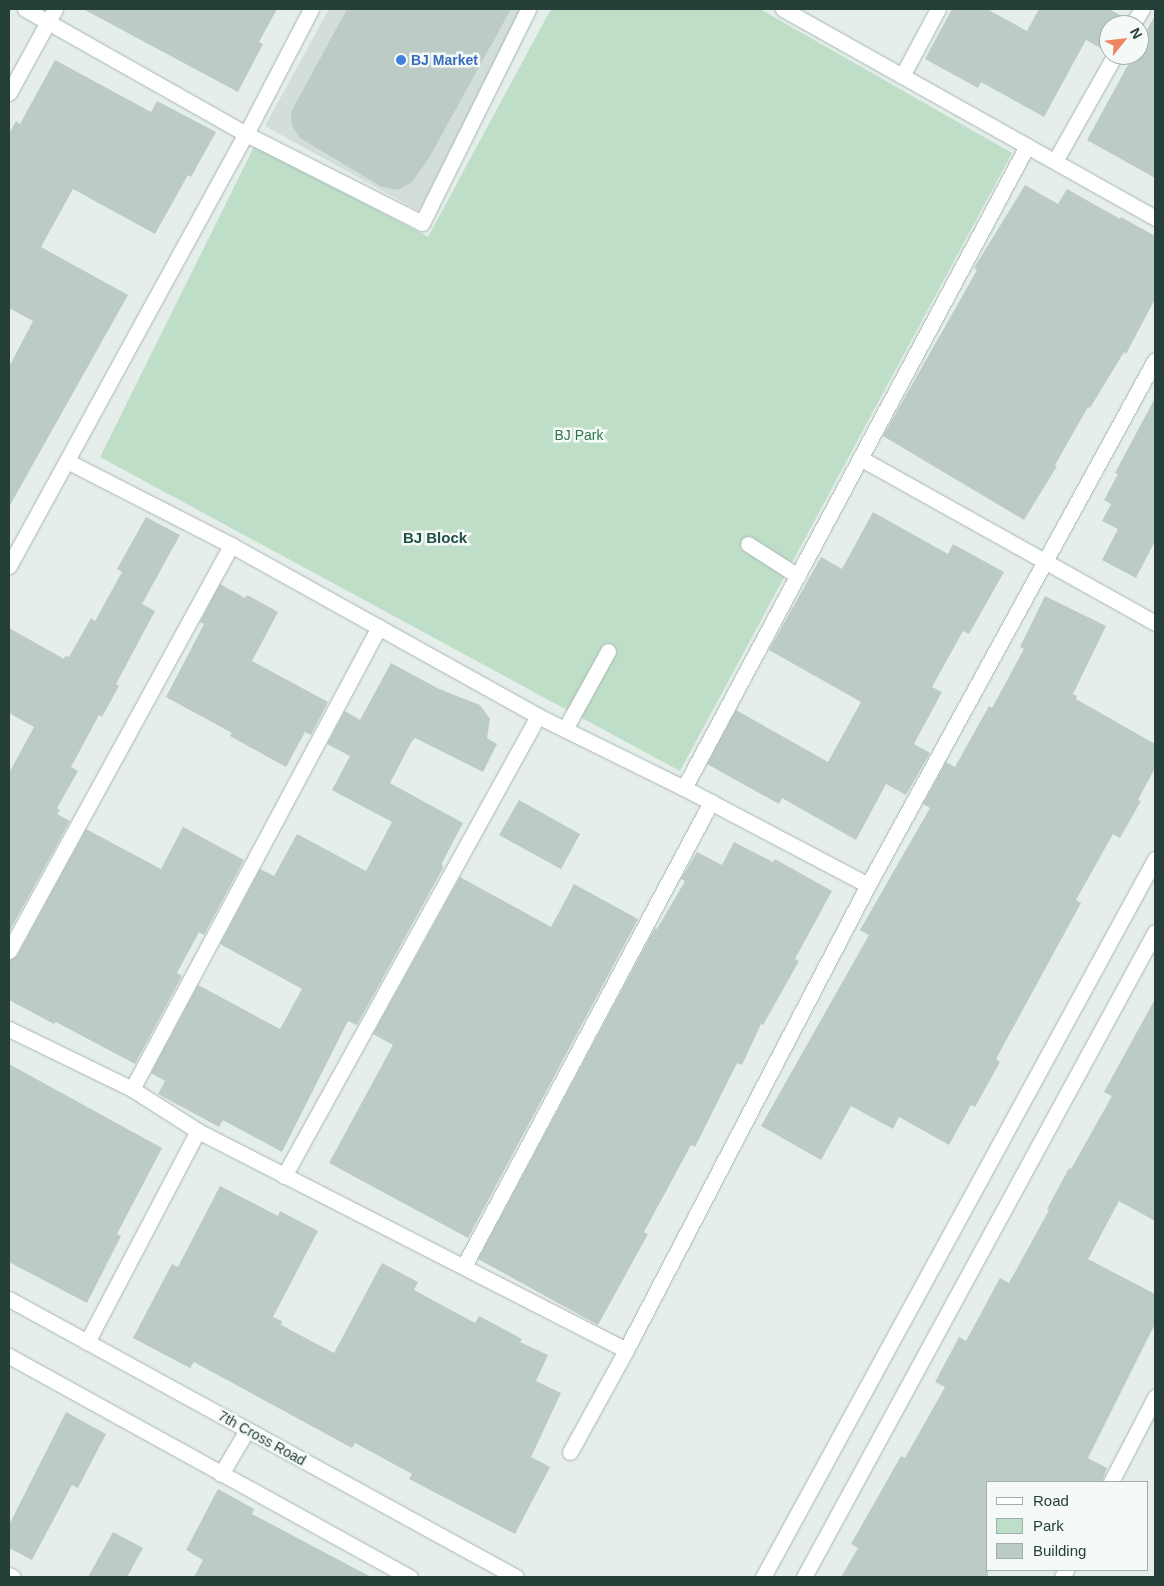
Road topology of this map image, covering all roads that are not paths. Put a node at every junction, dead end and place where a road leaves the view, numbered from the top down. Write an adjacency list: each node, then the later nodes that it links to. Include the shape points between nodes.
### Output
1 (26, 9): 6 (street)
2 (311, 9): 10 (street)
3 (528, 9): 10 (street, via 422,223)
4 (783, 9): 8 (street)
5 (938, 9): 8 (street)
6 (51, 15): 9 (street); 10 (street)
7 (1109, 65): 12 (street)
8 (902, 76): 11 (street)
9 (9, 93)
10 (246, 134): 16 (street)
11 (1027, 146): 12 (street); 15 (street)
12 (1055, 161): 13 (street)
13 (1155, 218)
14 (1155, 360): 19 (street)
15 (860, 458): 19 (street); 21 (street)
16 (67, 461): 18 (street); 20 (street)
17 (748, 544): 21 (street)
18 (231, 545): 23 (street); 32 (street)
19 (1045, 561): 22 (street); 30 (street)
20 (9, 566)
21 (798, 576): 27 (street)
22 (1155, 623)
23 (379, 627): 25 (street); 34 (street)
24 (608, 651): 26 (street)
25 (538, 716): 26 (street); 36 (street)
26 (565, 729): 27 (street)
27 (684, 788): 28 (street)
28 (711, 802): 30 (street); 37 (street)
29 (1155, 859): 51 (street)
30 (868, 885): 40 (street)
31 (1155, 932): 52 (street)
32 (9, 951)
33 (9, 1029): 34 (street)
34 (132, 1089): 35 (street)
35 (198, 1131): 36 (street); 39 (street)
36 (284, 1176): 37 (street)
37 (464, 1266): 40 (street)
38 (9, 1299): 39 (street, 7th Cross Road)
39 (87, 1342): 43 (street, 7th Cross Road)
40 (626, 1350): 44 (street)
41 (9, 1356): 45 (street)
42 (1155, 1397): 46 (street)
43 (246, 1430): 45 (street); 50 (street, 7th Cross Road)
44 (570, 1452)
45 (221, 1474): 49 (street)
46 (1112, 1481)
47 (9, 1575): 48 (street)
48 (13, 1577)
49 (410, 1577)
50 (516, 1577)
51 (763, 1577)
52 (804, 1577)

